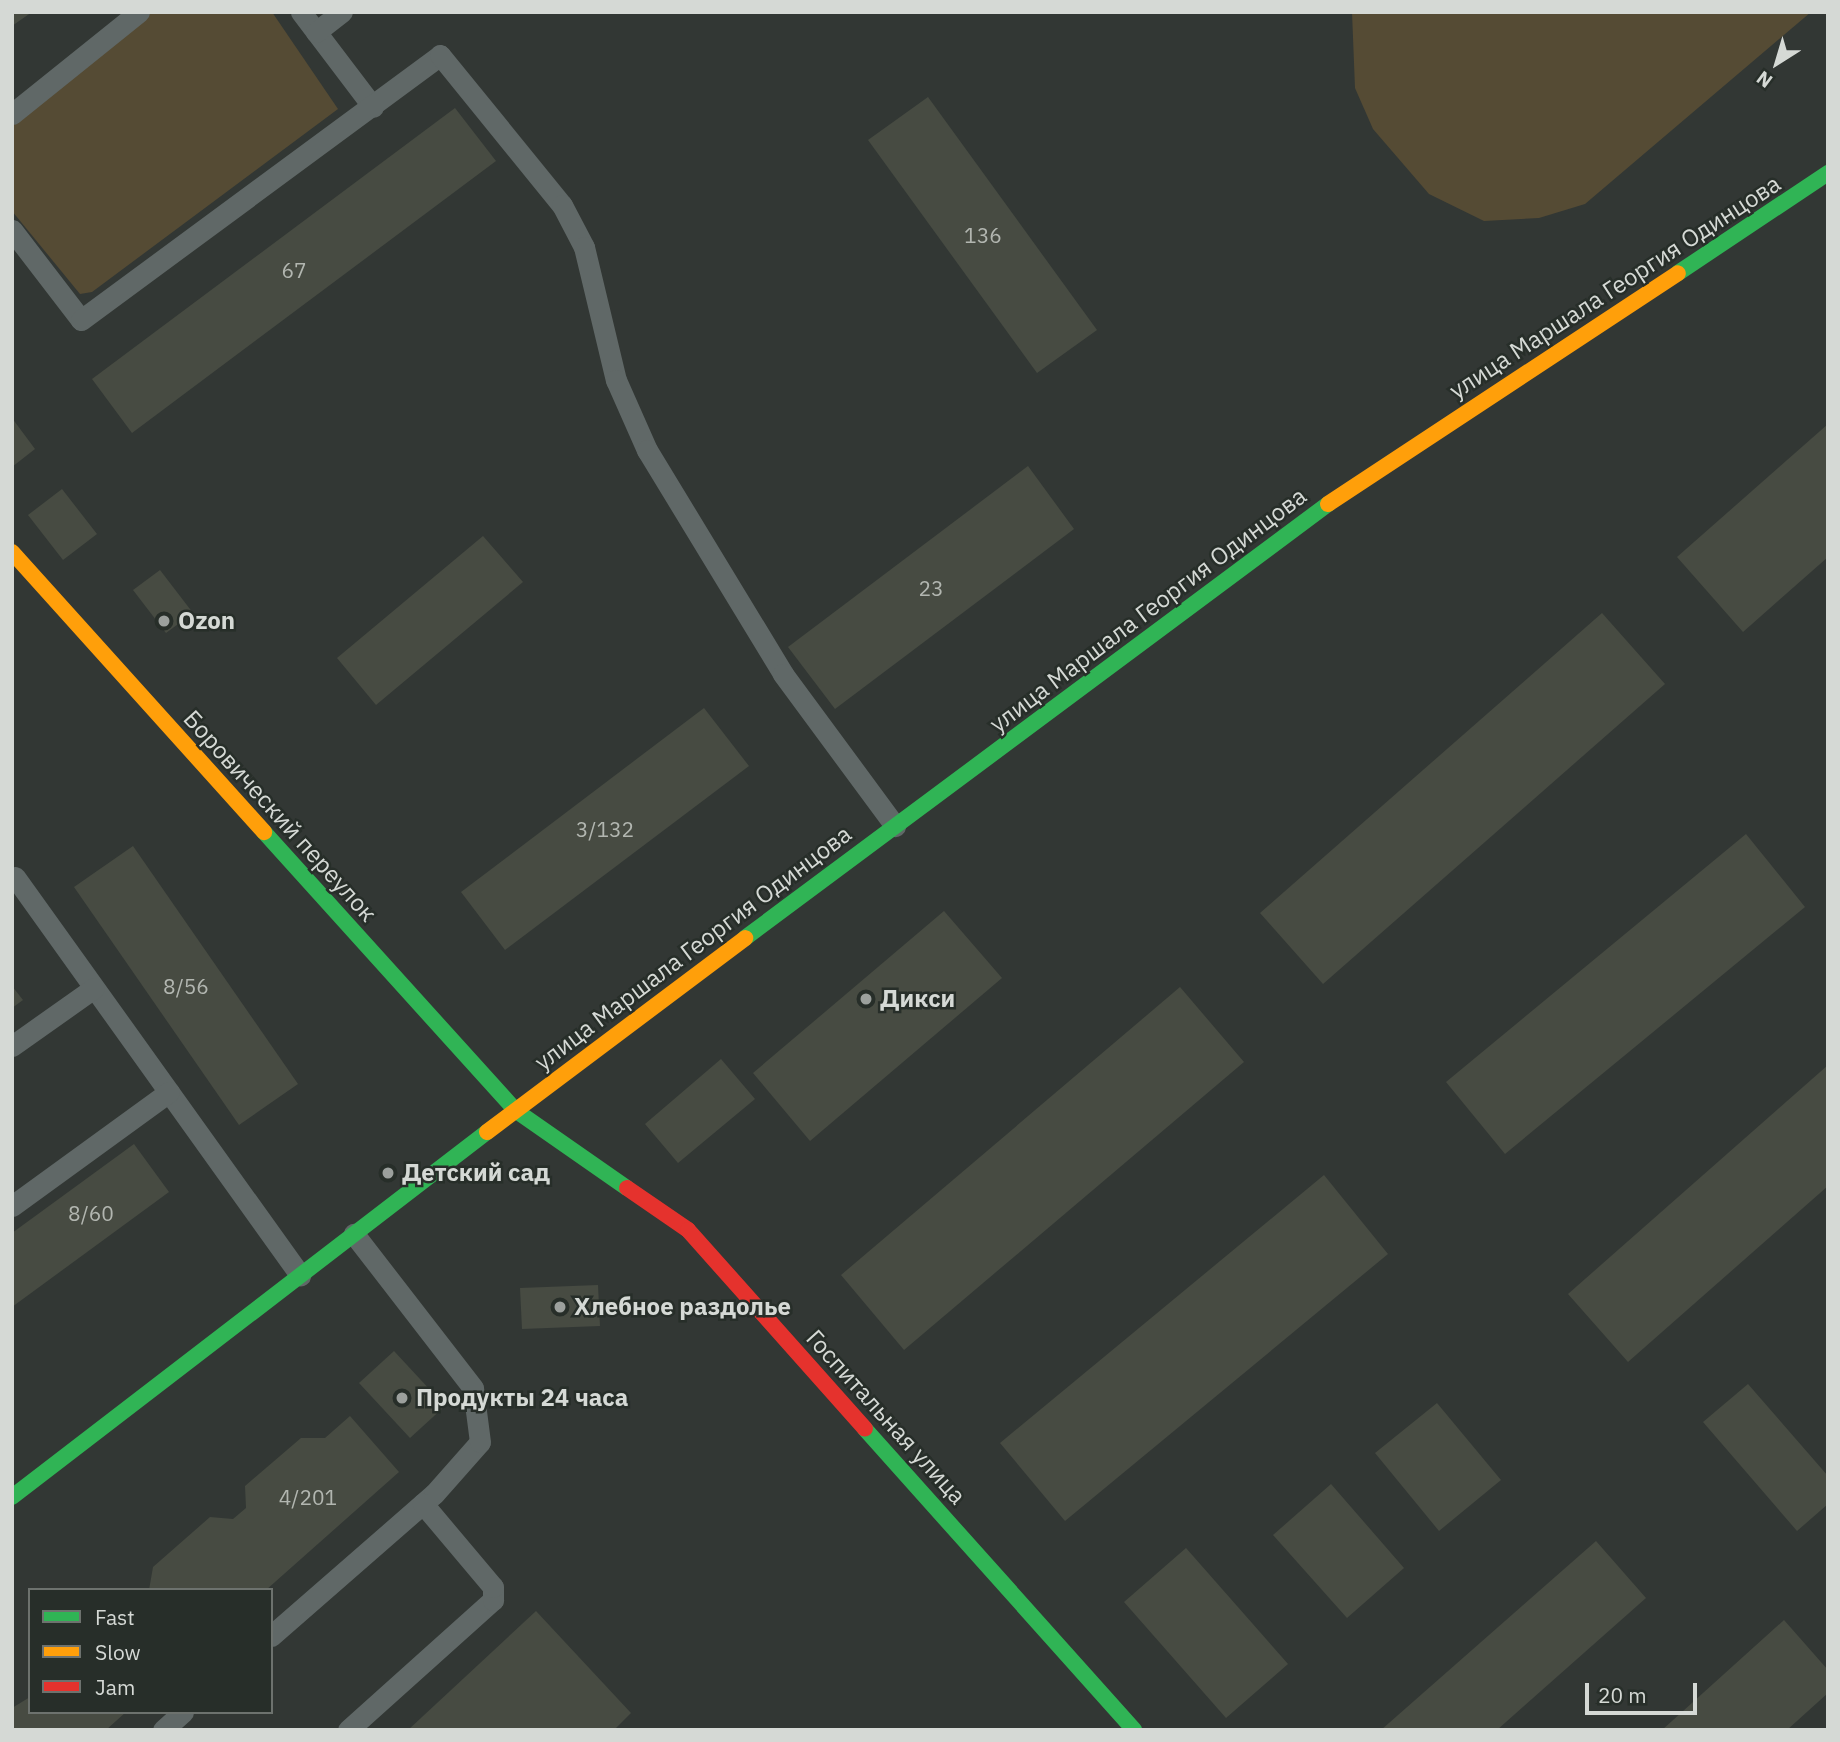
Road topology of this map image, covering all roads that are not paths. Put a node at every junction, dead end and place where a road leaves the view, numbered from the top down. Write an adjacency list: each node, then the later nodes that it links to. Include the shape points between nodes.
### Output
1 (139, 12): 6 (lane)
2 (301, 12): 4 (lane)
3 (342, 12): 4 (lane)
4 (316, 32): 5 (lane)
5 (373, 107): 8 (lane, via 81,320); 10 (lane, via 440,55 525,154 584,247 616,380 647,450 783,674)
6 (12, 114)
7 (1828, 173): 10 (street, улица Маршала Георгия Одинцова, via 1330,503)
8 (12, 230)
9 (12, 552): 15 (street, Боровический переулок)
10 (895, 826): 15 (street, улица Маршала Георгия Одинцова)
11 (15, 877): 12 (lane)
12 (94, 988): 13 (lane); 14 (lane)
13 (12, 1046)
14 (169, 1092): 16 (lane); 18 (lane)
15 (515, 1110): 17 (street, улица Маршала Георгия Одинцова); 25 (street, Госпитальная улица, via 688,1230)
16 (12, 1206)
17 (354, 1234): 18 (street, улица Маршала Георгия Одинцова); 20 (lane, via 473,1388 480,1442)
18 (300, 1275): 19 (street, улица Маршала Георгия Одинцова)
19 (12, 1497)
20 (424, 1504): 21 (lane); 24 (lane, via 493,1587 493,1600)
21 (273, 1634)
22 (181, 1714): 23 (lane)
23 (163, 1730)
24 (348, 1730)
25 (1134, 1730)

